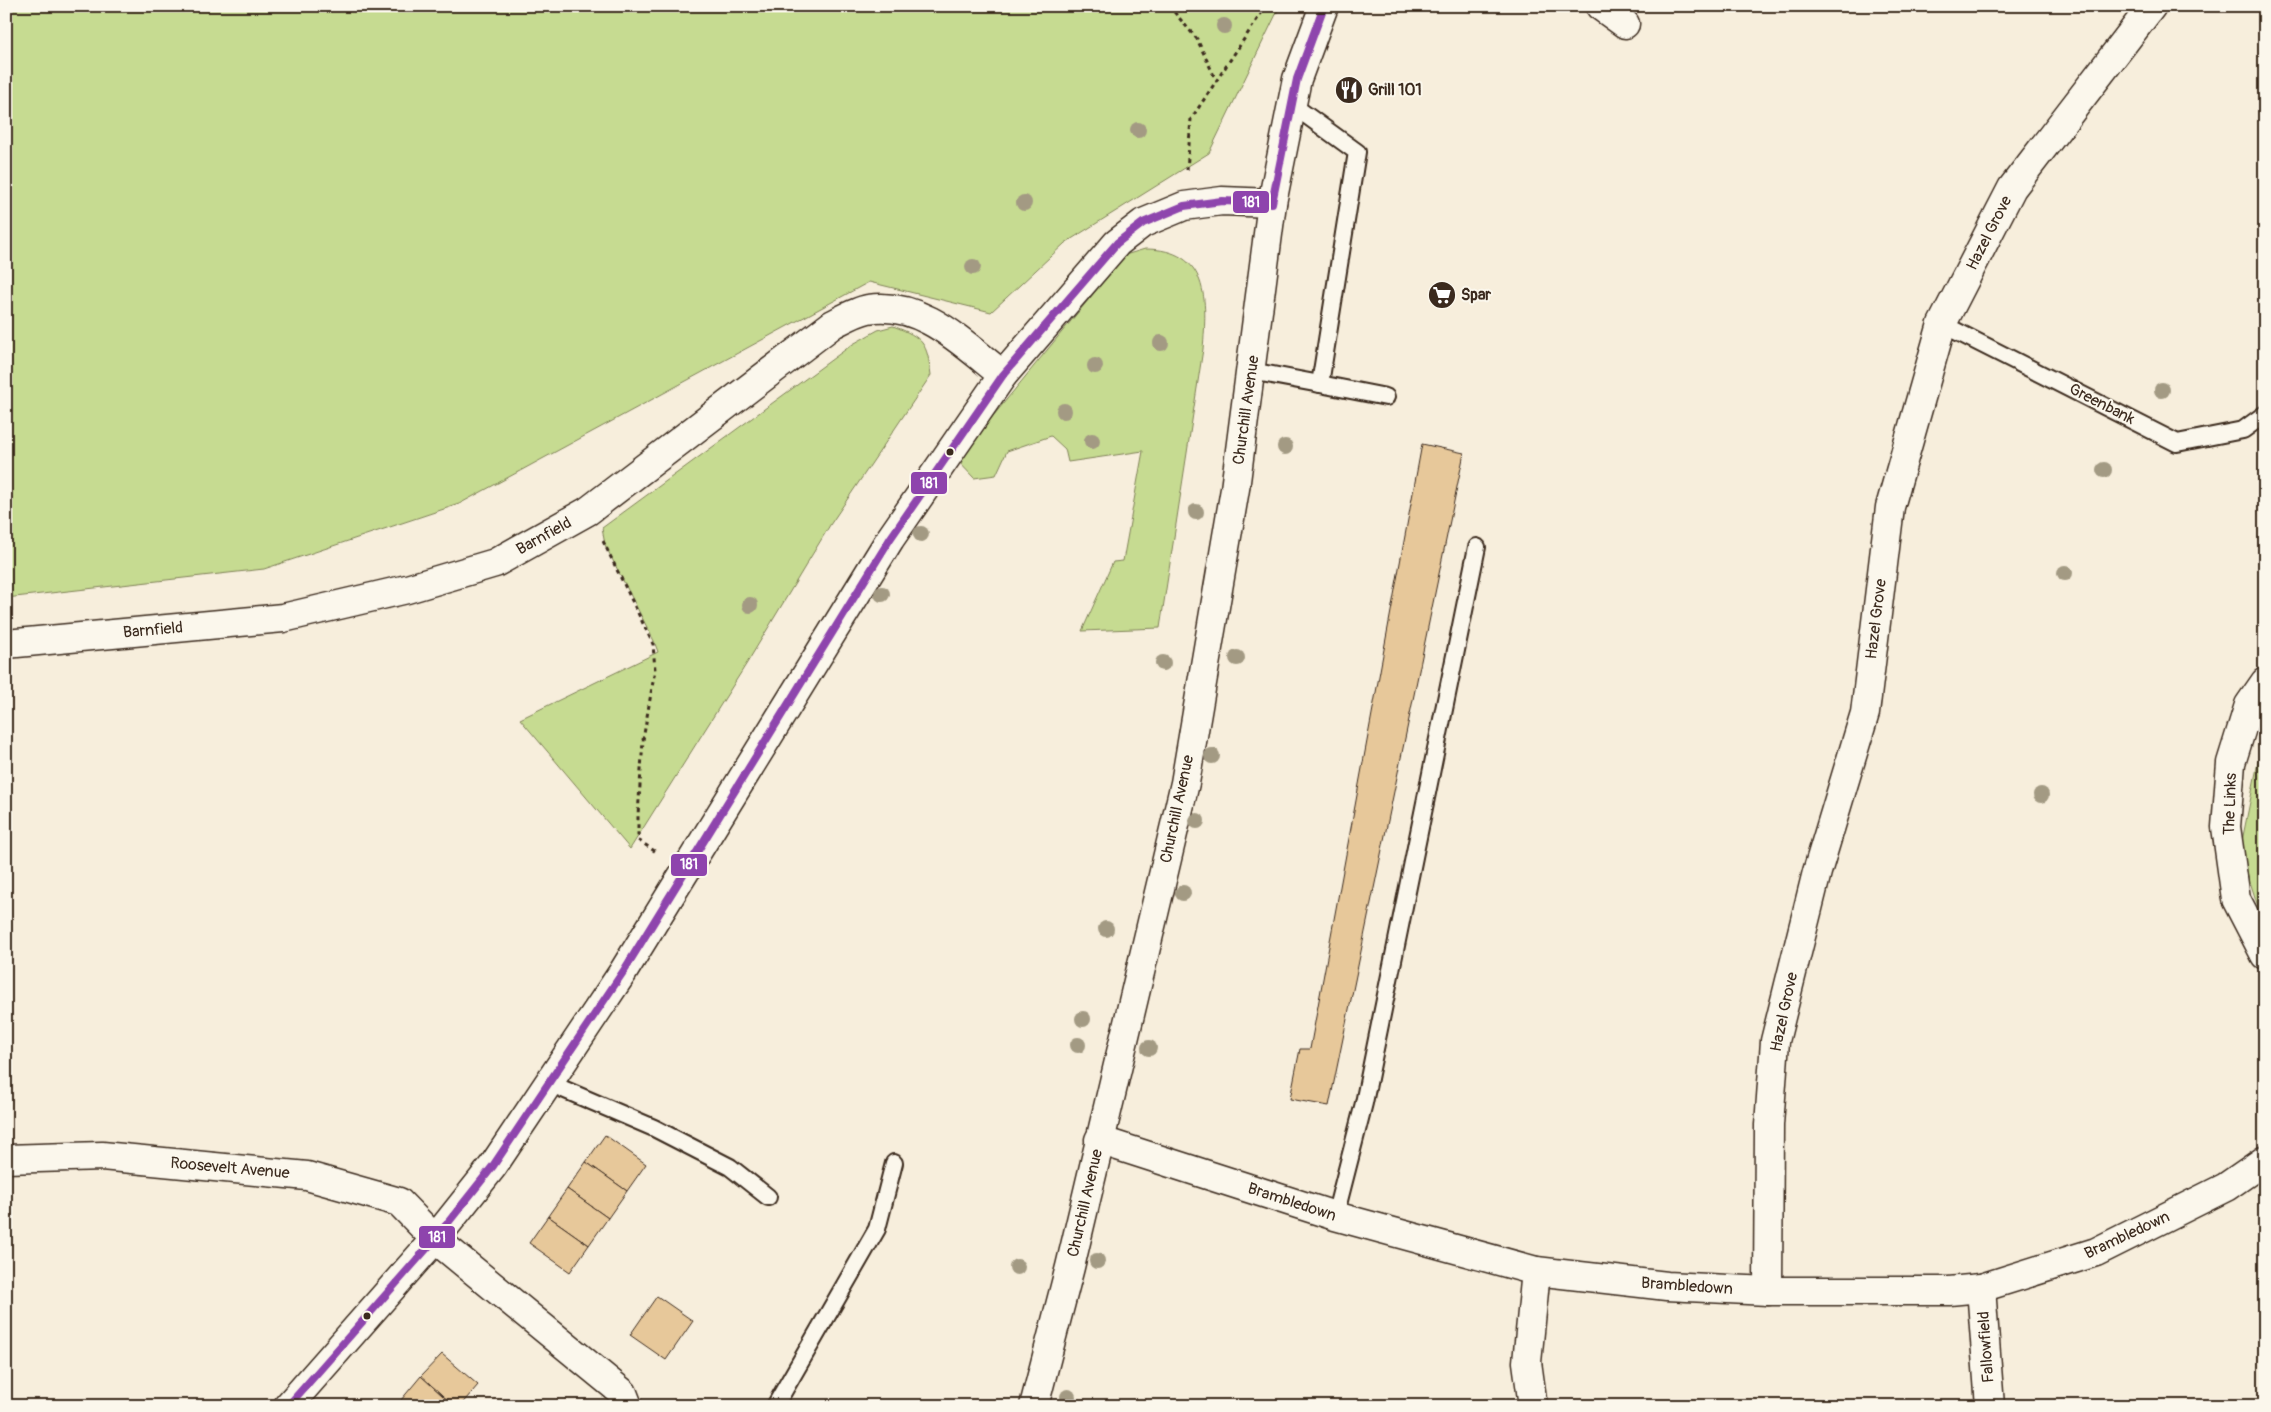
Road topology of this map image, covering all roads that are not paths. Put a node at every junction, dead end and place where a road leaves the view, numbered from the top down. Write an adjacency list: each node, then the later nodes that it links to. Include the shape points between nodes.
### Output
1 (1324, 6): 5 (street, Churchill Avenue, via 1297,78)
2 (1600, 6): 4 (street)
3 (2152, 6): 7 (street, Hazel Grove, via 2012,188)
4 (1625, 24)
5 (1291, 104): 6 (street, Churchill Avenue); 10 (lane, via 1357,152)
6 (1272, 203): 8 (street, Churchill Avenue); 9 (street, via 1222,201 1184,206 1143,223 1118,243)
7 (1942, 324): 12 (lane, Greenbank, via 2177,443 2243,430); 27 (street, Hazel Grove, via 1890,507 1865,713 1817,872 1775,1041 1769,1124)
8 (1251, 371): 10 (lane); 18 (street, Churchill Avenue, via 1235,489 1185,783)
9 (1003, 375): 14 (street, Barnfield, via 933,322 903,309 867,309 832,324 588,511 496,563 407,590 283,618); 17 (street, via 890,539 623,972)
10 (1320, 384): 11 (lane)
11 (1386, 397)
12 (2265, 414)
13 (1477, 547): 23 (lane, via 1364,1103)
14 (6, 644)
15 (2265, 682): 16 (street, The Links, via 2249,705 2231,763 2226,827 2236,899)
16 (2265, 955)
17 (549, 1083): 22 (lane, via 654,1128 730,1167); 24 (street, via 493,1166)
18 (1100, 1140): 23 (street, Brambledown); 31 (street, Churchill Avenue)
19 (6, 1159): 24 (street, Roosevelt Avenue, via 102,1156 307,1176 399,1202)
20 (2265, 1160): 26 (street, Brambledown, via 2226,1187 2096,1252)
21 (894, 1163): 30 (lane, via 877,1229)
22 (768, 1197)
23 (1335, 1216): 25 (street, Brambledown)
24 (435, 1238): 28 (street); 29 (street, Roosevelt Avenue, via 623,1393)
25 (1536, 1271): 27 (street, Brambledown, via 1666,1286); 32 (street, via 1527,1362)
26 (1981, 1288): 27 (street, Brambledown, via 1950,1291); 33 (street, Fallowfield)
27 (1768, 1291)
28 (288, 1406)
29 (628, 1406)
30 (774, 1406)
31 (1034, 1406)
32 (1533, 1406)
33 (1990, 1406)

